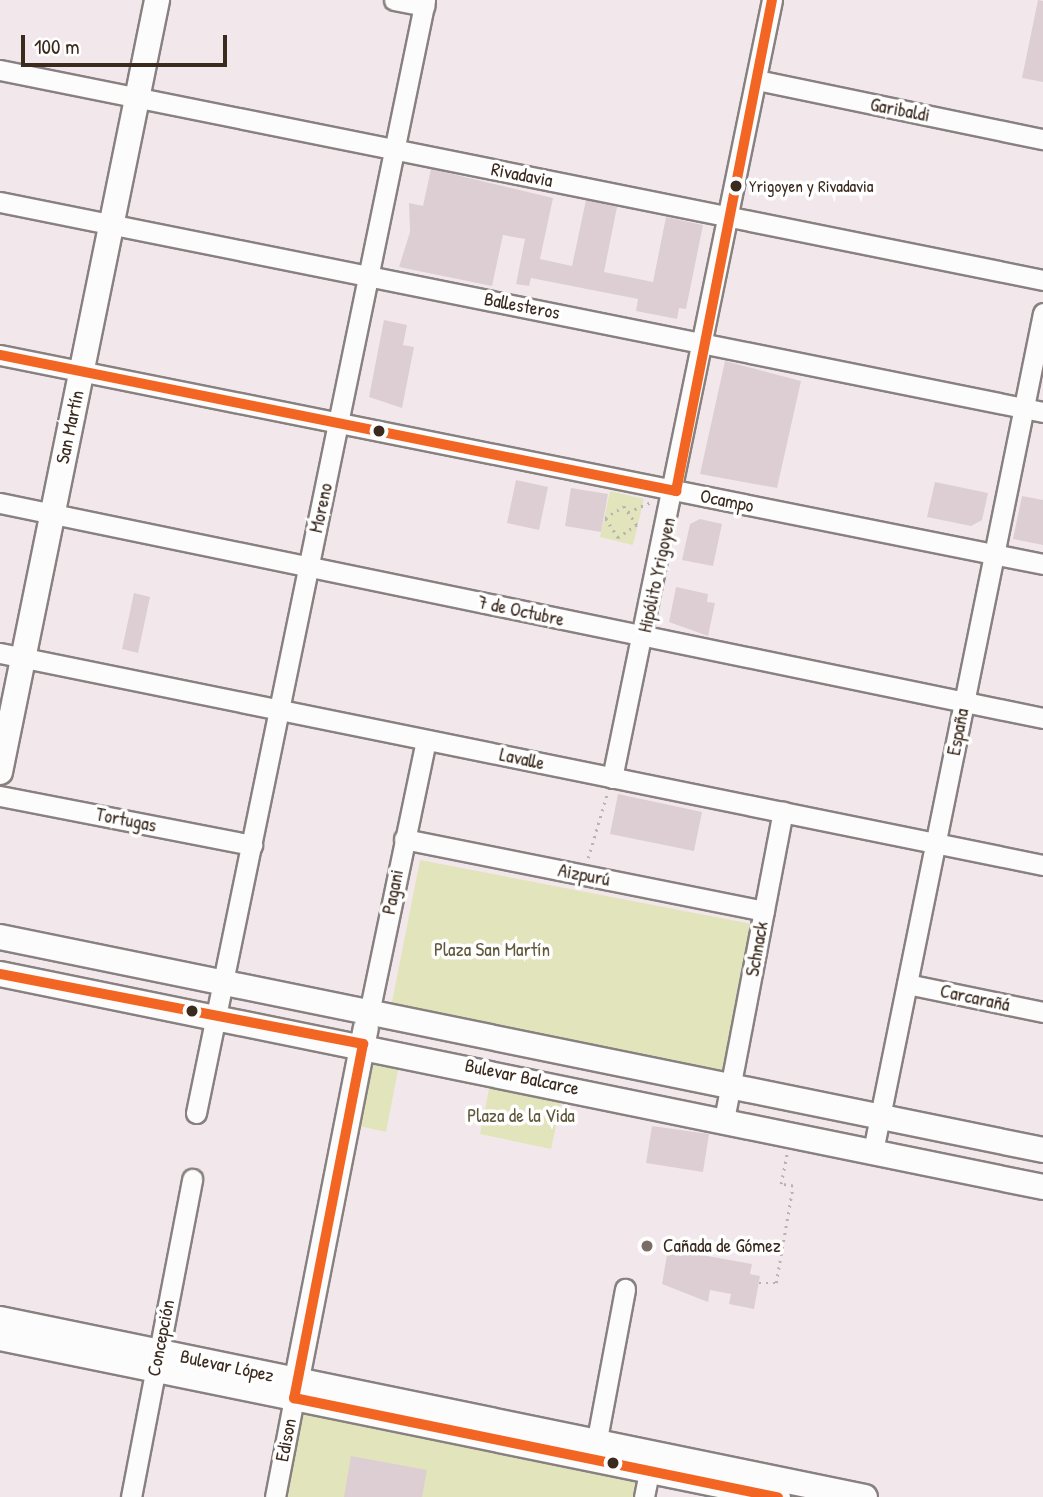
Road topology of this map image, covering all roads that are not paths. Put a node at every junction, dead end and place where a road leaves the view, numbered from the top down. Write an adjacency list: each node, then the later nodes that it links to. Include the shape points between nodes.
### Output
1 (157, 0): 7 (main road, San Martín)
2 (394, 0): 4 (street)
3 (772, 0): 6 (street, Hipólito Yrigoyen)
4 (424, 3): 9 (street, Moreno)
5 (0, 70): 7 (street, Rivadavia)
6 (757, 80): 8 (street, Garibaldi); 11 (street, Hipólito Yrigoyen)
7 (137, 97): 9 (street, Rivadavia); 12 (main road, San Martín)
8 (1043, 139)
9 (395, 149): 11 (street, Rivadavia); 13 (street, Moreno)
10 (0, 202): 12 (street, Ballesteros)
11 (730, 217): 14 (street, Rivadavia); 16 (street, Hipólito Yrigoyen)
12 (112, 222): 13 (street, Ballesteros); 18 (main road, San Martín)
13 (369, 275): 16 (street, Ballesteros); 20 (street, Moreno)
14 (1043, 280)
15 (1043, 313): 19 (street, España)
16 (705, 343): 19 (street, Ballesteros); 21 (street, Hipólito Yrigoyen)
17 (0, 355): 18 (street, Ocampo)
18 (82, 371): 20 (street, Ocampo); 23 (main road, San Martín)
19 (1033, 410): 24 (street, España)
20 (339, 422): 21 (street, Ocampo); 26 (street, Moreno)
21 (676, 491): 24 (street, Ocampo); 27 (street, Hipólito Yrigoyen)
22 (0, 503): 23 (street, 7 de Octubre)
23 (52, 514): 26 (street, 7 de Octubre); 28 (main road, San Martín)
24 (994, 554): 25 (street, Ocampo); 29 (street, España)
25 (1043, 564)
26 (309, 567): 27 (street, 7 de Octubre); 30 (street, Moreno)
27 (644, 636): 29 (street, 7 de Octubre); 34 (street, Hipólito Yrigoyen)
28 (12, 655): 30 (street, Lavalle); 33 (main road, San Martín)
29 (964, 701): 31 (street, 7 de Octubre); 38 (street, España)
30 (280, 710): 32 (street, Lavalle); 39 (street, Moreno)
31 (1043, 718)
32 (426, 740): 34 (street, Lavalle); 37 (street, Pagani)
33 (0, 772)
34 (612, 778): 36 (street, Lavalle)
35 (0, 796): 39 (street, Tortugas)
36 (783, 812): 38 (street, Lavalle); 41 (street, Schnack)
37 (404, 839): 41 (street, Aizpurú); 47 (street, Pagani)
38 (936, 843): 40 (street, Lavalle); 45 (street, España)
39 (252, 845): 44 (street, Moreno)
40 (1043, 865)
41 (764, 911): 50 (street, Schnack)
42 (0, 937): 44 (main road, Bulevar Balcarce)
43 (0, 974): 48 (main road, Bulevar Balcarce)
44 (224, 983): 47 (main road, Bulevar Balcarce); 48 (street, Moreno)
45 (907, 984): 46 (street, Carcarañá); 52 (street, España)
46 (1043, 1012)
47 (369, 1013): 49 (main road, Pagani); 50 (main road, Bulevar Balcarce)
48 (218, 1016): 49 (main road, Bulevar Balcarce); 51 (street, Moreno)
49 (363, 1044): 53 (main road, Bulevar Balcarce); 56 (main road, Pagani)
50 (732, 1087): 52 (main road, Bulevar Balcarce); 53 (street, Schnack)
51 (196, 1113)
52 (880, 1117): 54 (main road, Bulevar Balcarce); 55 (street, España)
53 (724, 1120): 55 (main road, Bulevar Balcarce)
54 (1043, 1150)
55 (873, 1151): 58 (main road, Bulevar Balcarce)
56 (335, 1176): 63 (main road, Edison)
57 (192, 1179): 62 (street, Concepción)
58 (1043, 1187)
59 (625, 1289): 64 (street)
60 (0, 1320): 62 (main road, Bulevar López)
61 (0, 1338): 62 (main road, Bulevar López)
62 (157, 1361): 63 (main road, Bulevar López); 67 (street, Concepción)
63 (295, 1389): 64 (main road, Bulevar López); 68 (street, Edison)
64 (594, 1451): 65 (main road, Bulevar López)
65 (651, 1462): 66 (main road, Bulevar López); 69 (street); 70 (main road, Bulevar López)
66 (798, 1490): 71 (main road, Bulevar López)
67 (131, 1497)
68 (275, 1497)
69 (644, 1497)
70 (778, 1497)
71 (865, 1497)

